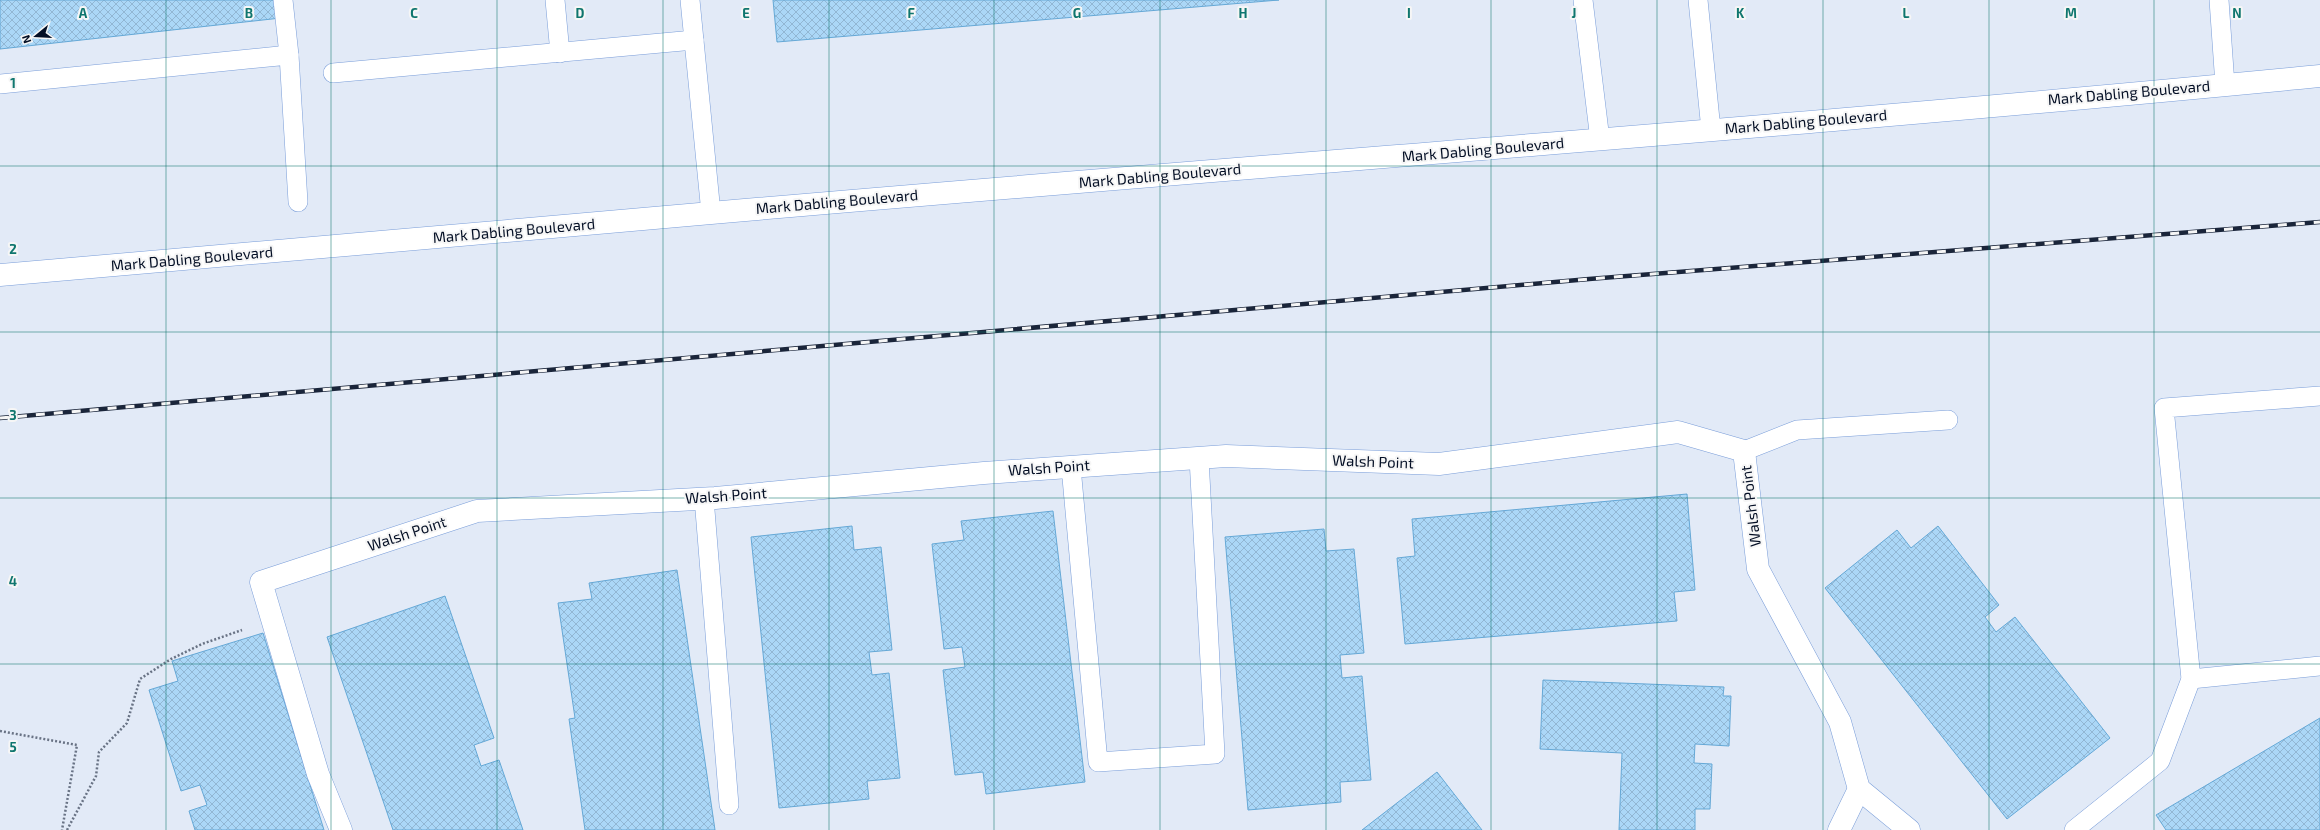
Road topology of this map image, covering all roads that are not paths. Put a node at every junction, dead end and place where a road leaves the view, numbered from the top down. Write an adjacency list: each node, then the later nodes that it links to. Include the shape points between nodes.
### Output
1 (283, 0): 9 (lane)
2 (555, 0): 8 (lane)
3 (690, 0): 7 (lane)
4 (1583, 0): 15 (lane)
5 (1698, 0): 14 (lane)
6 (2219, 0): 13 (lane)
7 (694, 40): 8 (lane); 17 (lane)
8 (560, 53): 10 (lane)
9 (289, 55): 12 (lane); 16 (lane)
10 (333, 73)
11 (2320, 76): 13 (street, Mark Dabling Boulevard)
12 (0, 84)
13 (2225, 85): 14 (street, Mark Dabling Boulevard)
14 (1711, 130): 15 (street, Mark Dabling Boulevard)
15 (1600, 140): 17 (street, Mark Dabling Boulevard)
16 (298, 202)
17 (710, 213): 18 (street, Mark Dabling Boulevard)
18 (0, 275)
19 (2320, 396): 26 (lane, via 2164,408)
20 (1948, 420): 21 (lane, via 1797,430)
21 (1744, 451): 22 (street, Walsh Point, via 1678,432 1439,464 1226,456); 27 (street, Walsh Point, via 1758,569 1840,722)
22 (1199, 458): 23 (street, Walsh Point); 23 (lane, via 1215,754 1098,762)
23 (1071, 467): 24 (street, Walsh Point)
24 (704, 498): 28 (lane); 29 (street, Walsh Point, via 477,511 261,582 318,774)
25 (2320, 666): 26 (lane)
26 (2191, 679): 32 (lane, via 2160,761)
27 (1859, 789): 30 (street); 31 (street)
28 (729, 805)
29 (341, 830)
30 (1839, 830)
31 (1909, 830)
32 (2074, 830)

